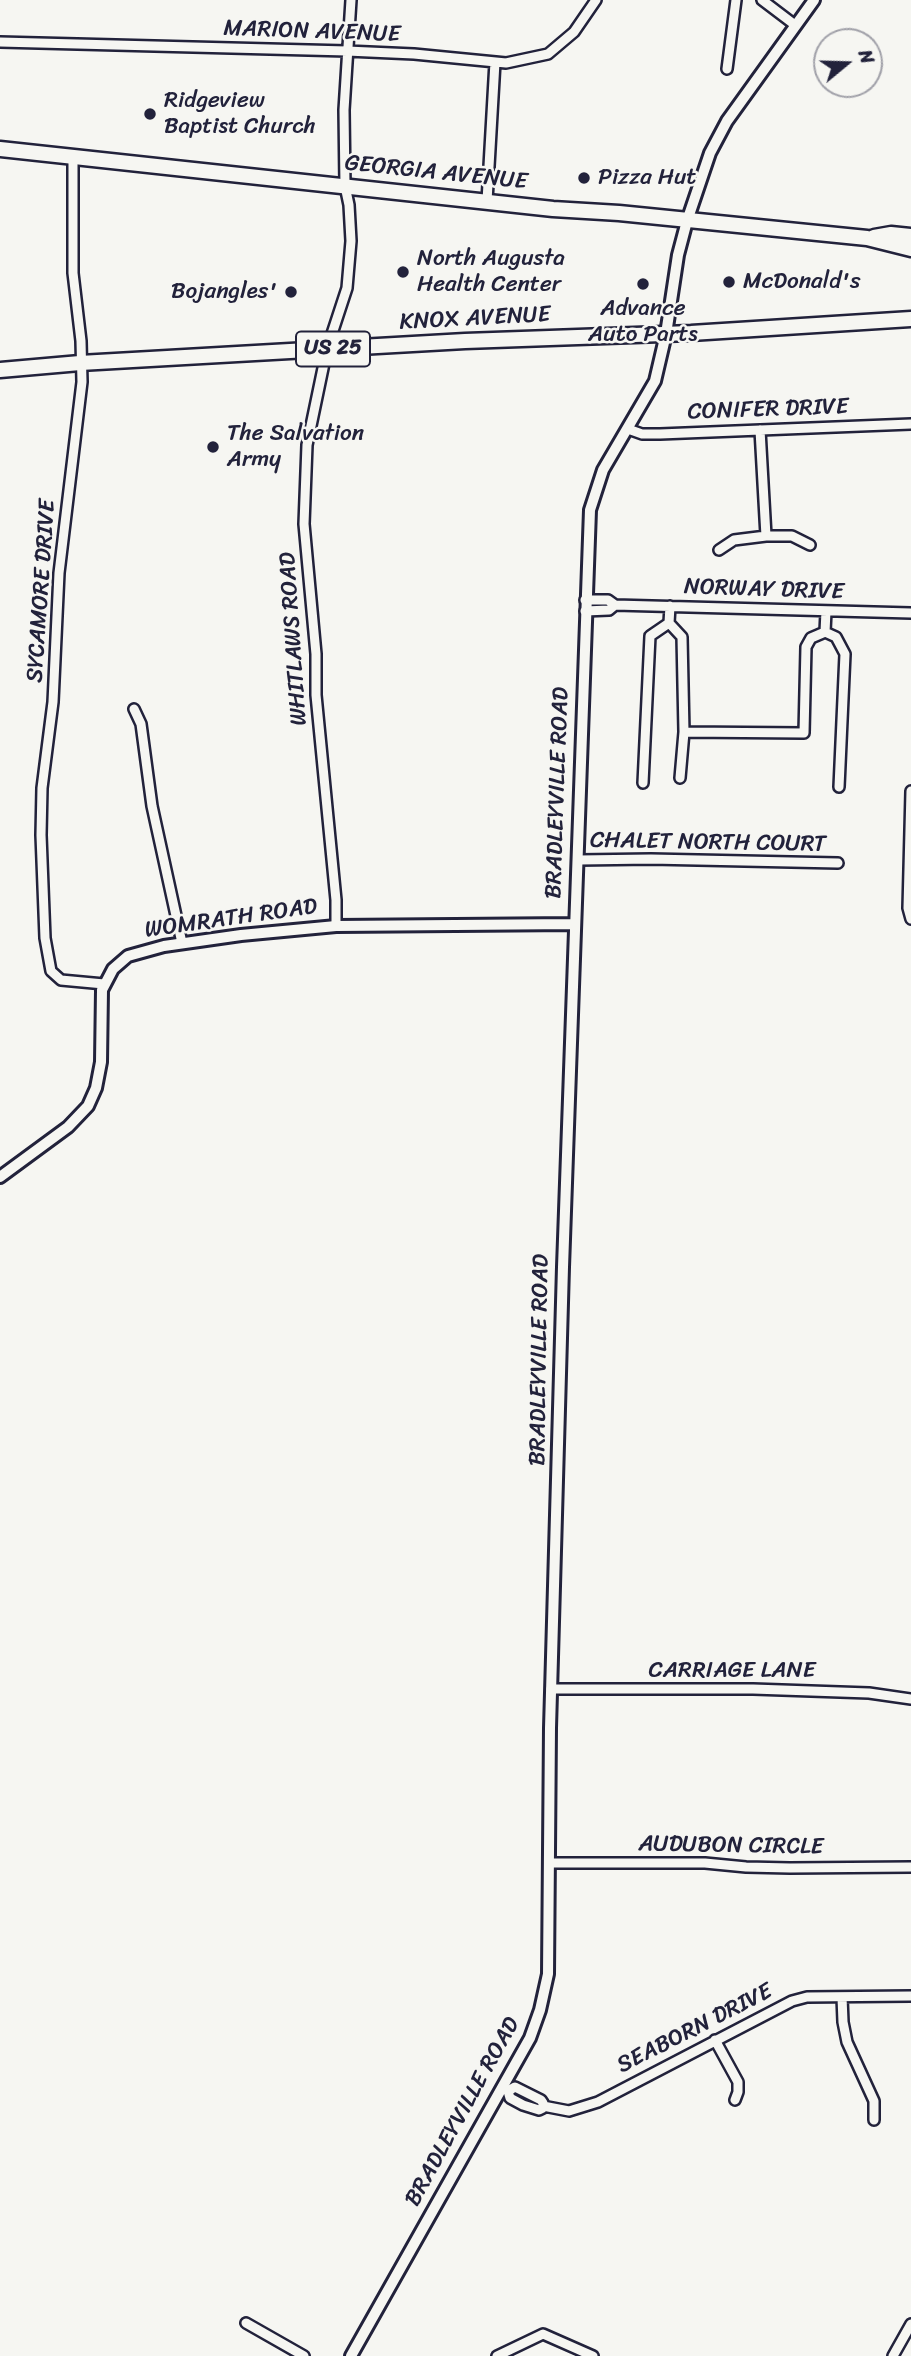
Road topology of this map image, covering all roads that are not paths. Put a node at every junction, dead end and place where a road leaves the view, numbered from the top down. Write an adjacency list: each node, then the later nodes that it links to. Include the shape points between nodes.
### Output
1 (351, 0): 8 (street, WHITLAWS ROAD)
2 (596, 0): 9 (street, MARION AVENUE, via 574,32 548,54)
3 (736, 0): 10 (street)
4 (762, 0): 6 (street)
5 (814, 0): 6 (street, BRADLEYVILLE ROAD)
6 (795, 25): 15 (street, BRADLEYVILLE ROAD, via 710,153)
7 (0, 42): 8 (street, MARION AVENUE)
8 (347, 51): 9 (street, MARION AVENUE); 13 (street, WHITLAWS ROAD)
9 (495, 62): 14 (street)
10 (727, 69)
11 (0, 149): 12 (main road, GEORGIA AVENUE)
12 (73, 157): 13 (main road, GEORGIA AVENUE); 22 (street, SYCAMORE DRIVE, via 73,273)
13 (345, 186): 14 (main road, GEORGIA AVENUE); 21 (street, WHITLAWS ROAD, via 351,241 347,288)
14 (487, 201): 15 (main road, GEORGIA AVENUE)
15 (687, 221): 17 (main road, GEORGIA AVENUE); 20 (street, BRADLEYVILLE ROAD)
16 (911, 236): 17 (main road, GEORGIA AVENUE)
17 (867, 238): 18 (main road, GEORGIA AVENUE)
18 (911, 249)
19 (911, 319): 20 (main road, KNOX AVENUE / US 25)
20 (666, 334): 21 (main road, KNOX AVENUE / US 25); 25 (street, BRADLEYVILLE ROAD, via 654,381)
21 (327, 349): 22 (main road, KNOX AVENUE / US 25); 47 (street, WHITLAWS ROAD, via 307,445 304,524)
22 (80, 363): 23 (main road, KNOX AVENUE / US 25); 49 (street, SYCAMORE DRIVE, via 82,382 59,573 53,702 42,788 45,925 54,975 61,980)
23 (0, 370)
24 (911, 424): 26 (street, CONIFER DRIVE)
25 (628, 429): 26 (street, CONIFER DRIVE, via 642,434); 30 (street, BRADLEYVILLE ROAD, via 594,494)
26 (760, 430): 27 (street)
27 (765, 536): 28 (street, via 792,536); 29 (street, via 734,540)
28 (810, 545)
29 (719, 550)
30 (585, 605): 31 (street, NORWAY DRIVE, via 608,600 615,605); 43 (street, BRADLEYVILLE ROAD)
31 (670, 606): 32 (street, NORWAY DRIVE); 34 (street)
32 (826, 611): 33 (street, NORWAY DRIVE); 35 (street)
33 (911, 613)
34 (669, 623): 37 (street, via 682,637); 39 (street, via 650,636)
35 (825, 632): 37 (street, via 811,638 806,647 804,733); 40 (street, via 836,637 845,654)
36 (134, 709): 48 (street, via 141,724 152,806)
37 (684, 732): 38 (street)
38 (680, 778)
39 (643, 783)
40 (839, 787)
41 (911, 791): 42 (street)
42 (911, 810): 45 (street)
43 (579, 860): 44 (street, CHALET NORTH COURT); 46 (street, BRADLEYVILLE ROAD)
44 (838, 863)
45 (911, 919)
46 (574, 924): 47 (street, WOMRATH ROAD); 51 (street, BRADLEYVILLE ROAD)
47 (336, 926): 48 (street, WOMRATH ROAD)
48 (182, 943): 49 (street, WOMRATH ROAD, via 128,956)
49 (104, 984): 50 (street, via 101,1062 88,1106 68,1127)
50 (0, 1177)
51 (551, 1689): 52 (street, CARRIAGE LANE, via 807,1690); 53 (street, BRADLEYVILLE ROAD)
52 (911, 1699)
53 (550, 1863): 54 (street, AUDUBON CIRCLE); 58 (street, BRADLEYVILLE ROAD, via 550,1958 545,1993)
54 (911, 1867)
55 (911, 1996): 56 (street, SEABORN DRIVE)
56 (842, 1997): 57 (street, SEABORN DRIVE, via 792,2001); 60 (street, via 847,2042 874,2101)
57 (715, 2039): 58 (street, SEABORN DRIVE, via 590,2105 569,2111 523,2105); 59 (street, via 738,2082)
58 (505, 2090): 65 (street, BRADLEYVILLE ROAD)
59 (736, 2099)
60 (874, 2120)
61 (246, 2323): 64 (street)
62 (911, 2324): 63 (street)
63 (906, 2342): 68 (street)
64 (304, 2356)
65 (351, 2356)
66 (497, 2356): 67 (street, via 543,2334)
67 (593, 2356)
68 (893, 2356)

